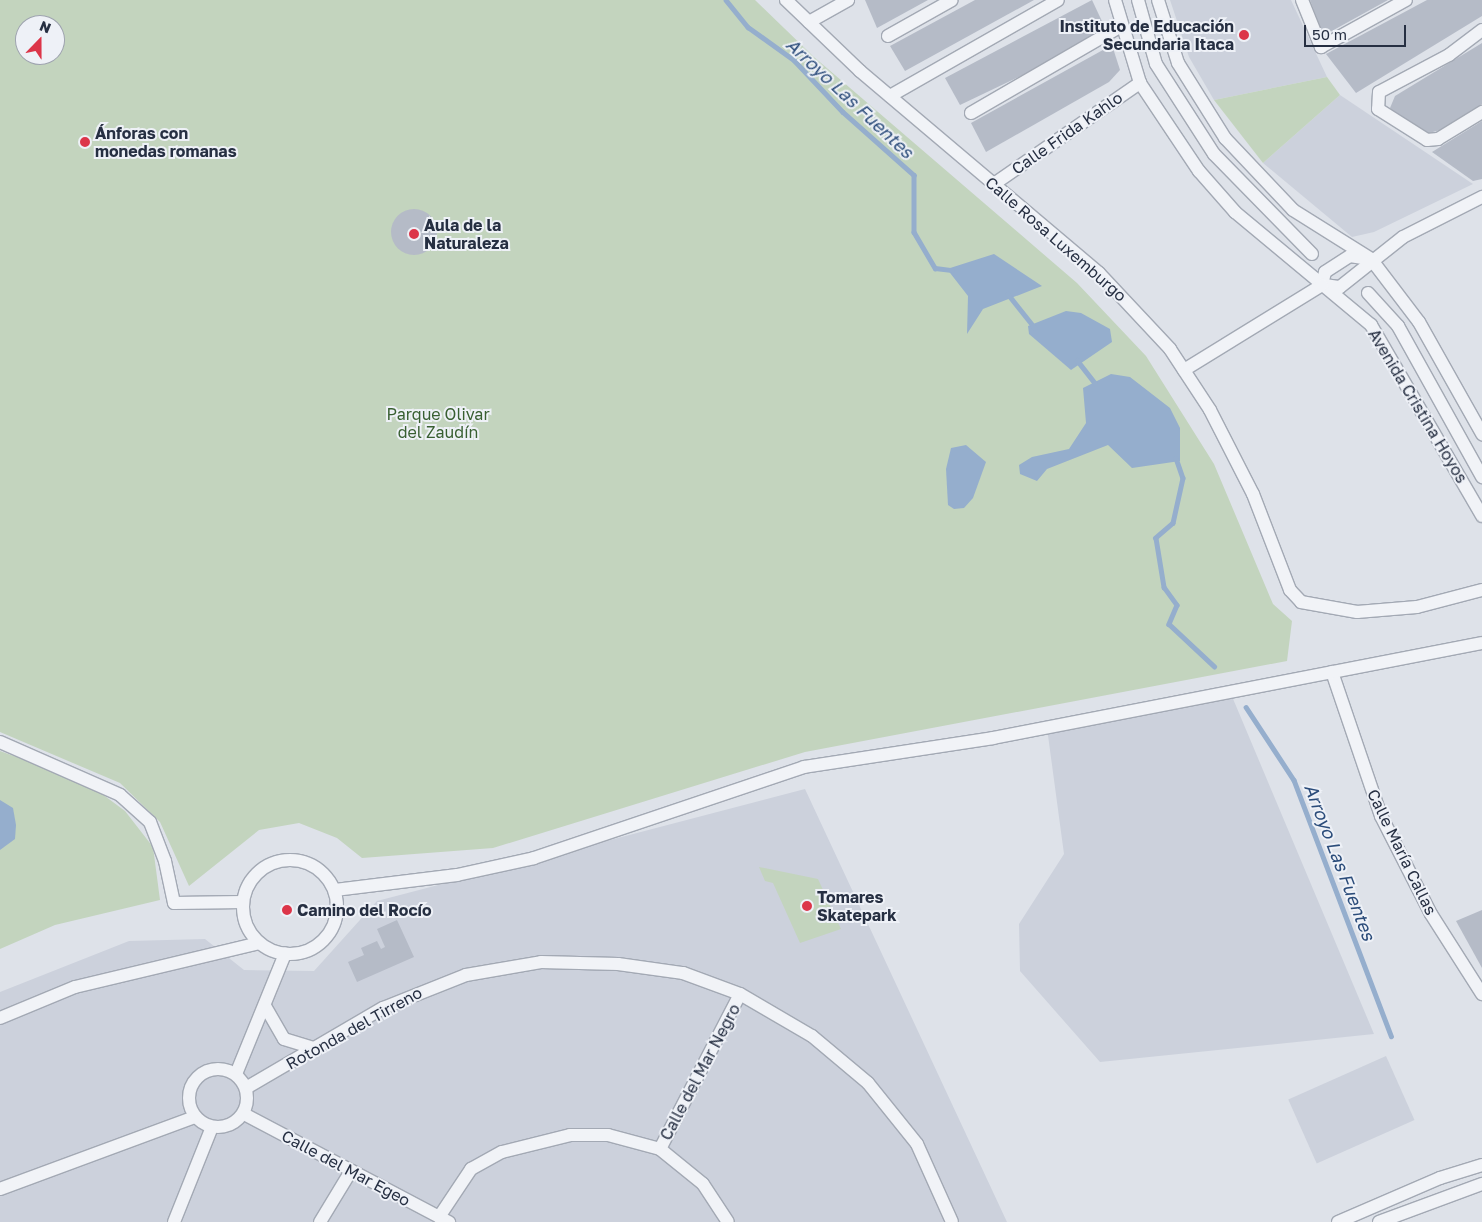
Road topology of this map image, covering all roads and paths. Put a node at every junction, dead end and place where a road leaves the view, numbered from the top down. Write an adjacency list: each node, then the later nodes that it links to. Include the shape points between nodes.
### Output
1 (786, 0): 10 (street, Calle Rosa Luxemburgo)
2 (848, 0): 10 (street)
3 (952, 0): 13 (street)
4 (1058, 0): 15 (street)
5 (1116, 0): 11 (street, Avenida Cristina Hoyos)
6 (1138, 0): 20 (street, via 1156,64 1214,154)
7 (1158, 0): 21 (street, via 1178,63 1225,138 1293,210)
8 (1302, 0): 9 (street, via 1321,47)
9 (1406, 0)
10 (809, 22): 15 (street, Calle Rosa Luxemburgo)
11 (1122, 26): 14 (street, Avenida Cristina Hoyos); 17 (street)
12 (1482, 30): 16 (street, via 1449,55 1379,92 1378,109 1427,140 1438,139)
13 (888, 36)
14 (1140, 83): 18 (street, Calle Frida Kahlo); 22 (street, Avenida Cristina Hoyos, via 1200,171 1235,212)
15 (890, 96): 18 (street, Calle Rosa Luxemburgo)
16 (1482, 112)
17 (971, 113)
18 (994, 184): 24 (street, Calle Rosa Luxemburgo, via 1100,273 1139,313)
19 (1482, 197): 21 (street, via 1434,219)
20 (1312, 254)
21 (1371, 259): 22 (street, via 1340,287); 22 (street, via 1350,256 1325,272); 25 (street, via 1419,322)
22 (1322, 285): 24 (street); 27 (street, Avenida Cristina Hoyos, via 1371,325)
23 (1368, 293): 26 (street, via 1398,326)
24 (1184, 370): 28 (street, Calle Rosa Luxemburgo, via 1253,494 1290,590 1301,602 1357,612 1417,607)
25 (1482, 434)
26 (1482, 477)
27 (1482, 516)
28 (1482, 590)
29 (1482, 643): 30 (street)
30 (1332, 672): 32 (street, via 993,738 804,767 534,858 457,875); 37 (street, Calle María Callas, via 1381,816 1431,914)
31 (0, 742): 33 (street, via 85,777 132,806 150,822 165,861 174,903)
32 (335, 890): 33 (street, via 318,868 284,860 253,876); 35 (street, via 337,917 328,936 312,949)
33 (243, 902): 34 (street, via 247,924)
34 (259, 943): 35 (street); 39 (street, via 75,987)
35 (285, 954): 38 (street)
36 (740, 994): 40 (street, Rotonda del Tirreno, via 682,973 618,964 540,962 466,975 425,988); 46 (street, Calle del Mar Negro); 55 (street, Rotonda del Tirreno, via 812,1036 868,1083 917,1144)
37 (1482, 994)
38 (265, 1006): 40 (street, via 284,1039); 41 (street)
39 (0, 1018)
40 (313, 1048): 42 (street, Rotonda del Tirreno)
41 (236, 1074): 42 (street); 44 (street, via 218,1069 200,1075 190,1090)
42 (246, 1088): 43 (street)
43 (244, 1114): 45 (street, via 230,1126); 48 (street, Calle del Mar Egeo)
44 (195, 1117): 45 (street); 50 (street)
45 (212, 1127): 52 (street)
46 (660, 1149): 51 (street, via 608,1135 570,1135 531,1142 471,1168); 54 (street, via 703,1184)
47 (1482, 1165): 56 (street, via 1440,1178)
48 (351, 1171): 51 (street, Calle del Mar Egeo); 53 (street)
49 (1482, 1184): 57 (street)
50 (0, 1189)
51 (444, 1219)
52 (174, 1222)
53 (320, 1222)
54 (728, 1222)
55 (952, 1222)
56 (1338, 1222)
57 (1379, 1222)

